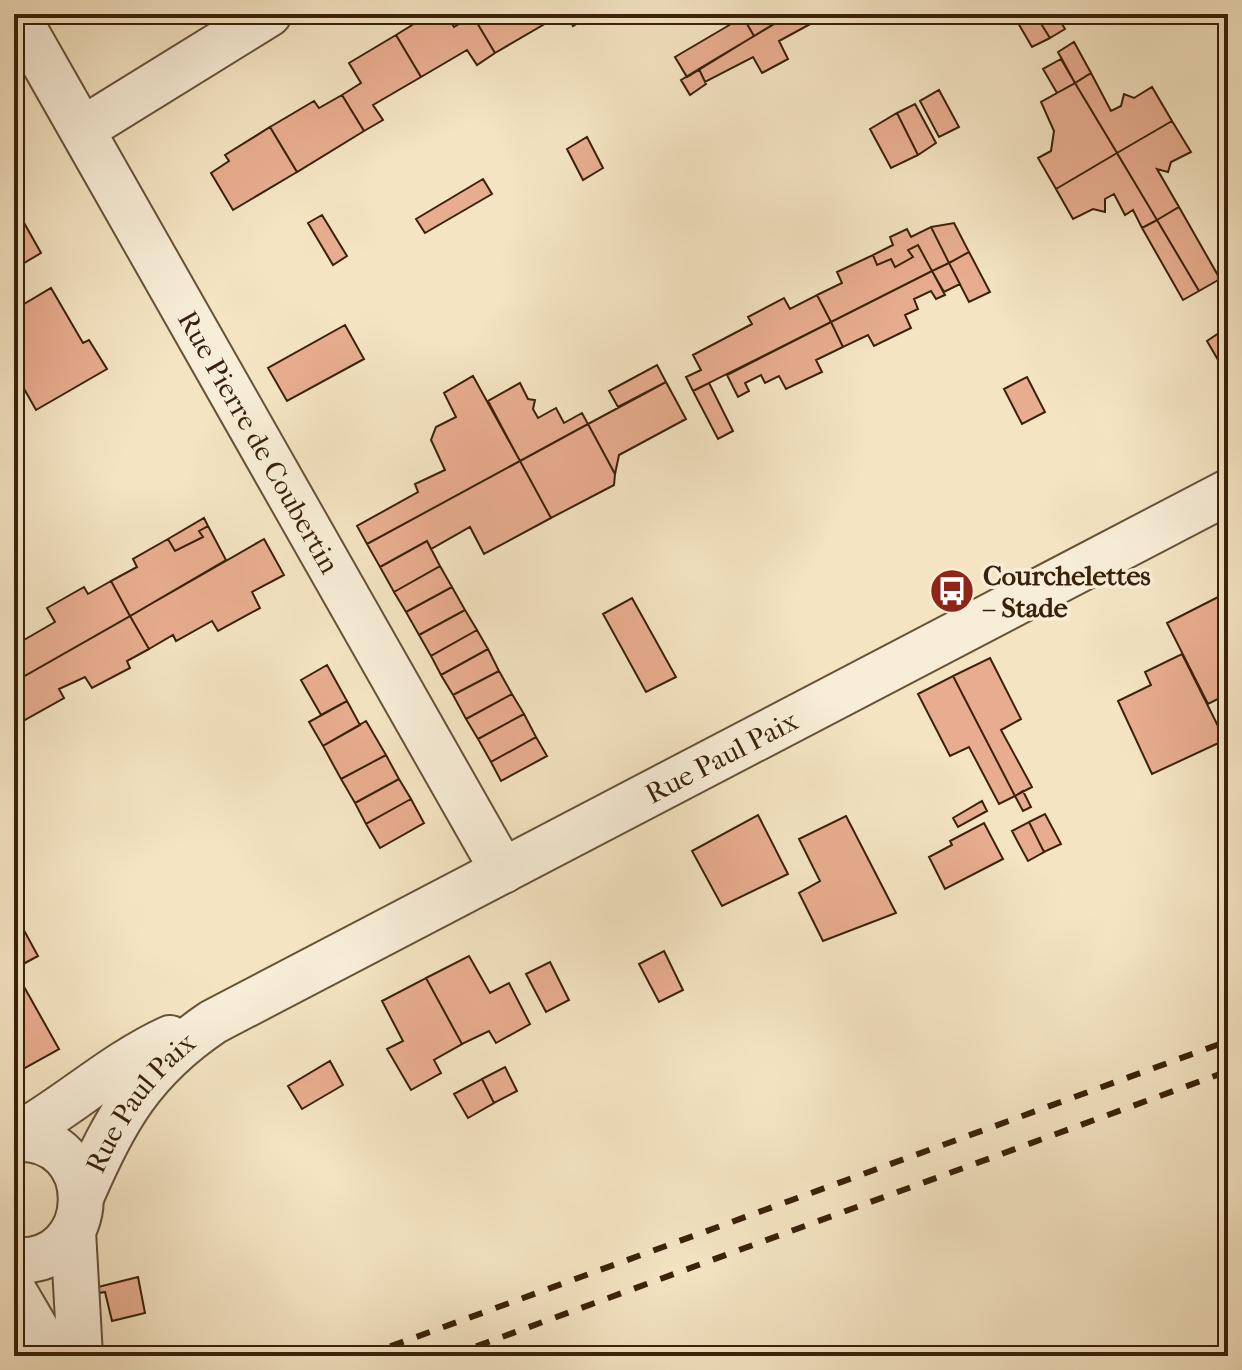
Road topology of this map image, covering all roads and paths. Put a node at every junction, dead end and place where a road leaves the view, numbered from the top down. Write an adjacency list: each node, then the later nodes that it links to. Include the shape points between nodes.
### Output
1 (16, 14): 3 (street, Rue Pierre de Coubertin)
2 (269, 14): 3 (street)
3 (83, 129): 5 (street, Rue Pierre de Coubertin)
4 (1228, 492): 5 (street, Rue Paul Paix)
5 (503, 871): 6 (street, Rue Paul Paix)
6 (213, 1022): 7 (street, Rue Paul Paix, via 150,1047); 8 (street, Rue Paul Paix, via 180,1044 139,1090 118,1120)
7 (14, 1138): 8 (street, via 36,1140 58,1151 75,1170)
8 (77, 1213): 9 (street, via 65,1241 44,1255); 12 (street)
9 (14, 1260)
10 (14, 1291): 11 (street)
11 (52, 1356)
12 (80, 1356)

